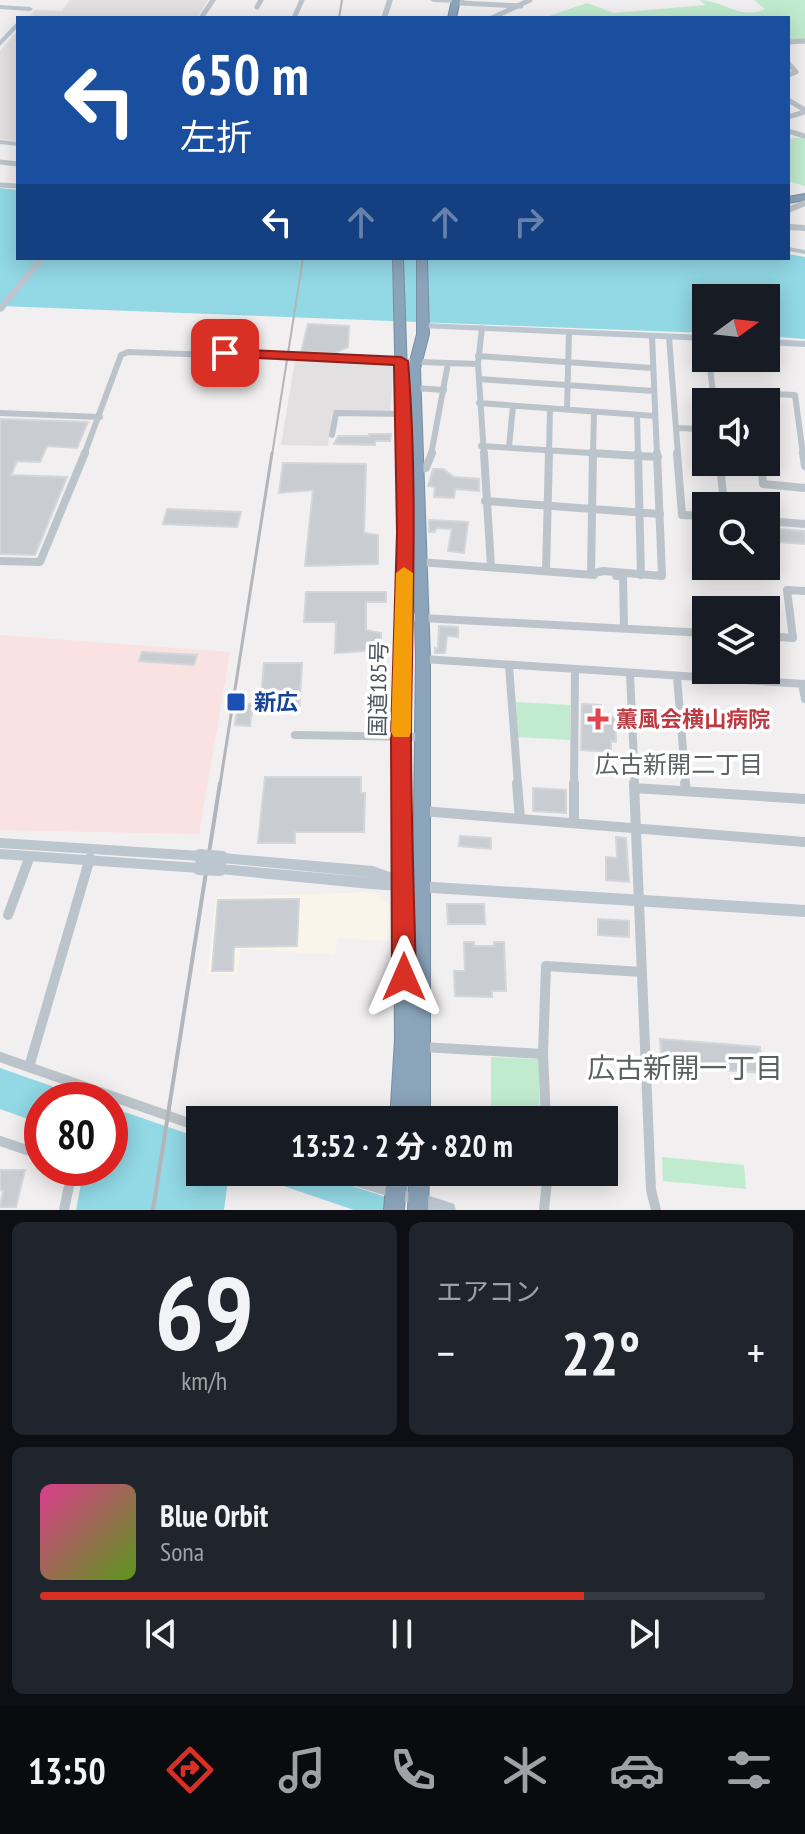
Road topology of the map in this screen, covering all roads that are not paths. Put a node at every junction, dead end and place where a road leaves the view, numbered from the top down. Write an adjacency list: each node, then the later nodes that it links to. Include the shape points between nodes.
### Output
1 (37, 0): 9 (street)
2 (261, 0): 8 (street)
3 (433, 0): 5 (street)
4 (530, 0): 6 (street)
5 (459, 1): 6 (street)
6 (521, 6): 11 (street)
7 (0, 7): 9 (street)
8 (257, 7)
9 (30, 9): 10 (street)
10 (24, 16)
11 (497, 16)
12 (16, 25): 13 (street)
13 (2, 40)
14 (805, 195): 15 (street)
15 (790, 208)
16 (40, 260): 19 (street)
17 (398, 260): 29 (highway, 国道185号, via 398,323)
18 (422, 260): 20 (highway, 国道185号)
19 (0, 309)
20 (424, 325): 21 (street); 29 (highway, 国道185号)
21 (482, 328): 22 (street); 28 (street)
22 (569, 332): 23 (street); 31 (street)
23 (652, 336): 24 (street); 32 (street)
24 (669, 337): 25 (street); 49 (street)
25 (692, 338)
26 (780, 343): 27 (street)
27 (805, 344)
28 (478, 360): 30 (street); 31 (street); 33 (street)
29 (408, 361): 30 (street); 35 (highway, 国道185号); 45 (highway, 国道185号); 48 (street, via 128,352 121,355)
30 (448, 363): 36 (street)
31 (569, 363): 32 (street); 34 (street)
32 (652, 368): 37 (street)
33 (479, 379): 34 (street); 39 (street)
34 (568, 385): 37 (street); 42 (street)
35 (415, 388): 36 (street); 59 (highway, 国道185号)
36 (444, 390): 59 (street, via 430,462)
37 (653, 391): 47 (street)
38 (780, 394): 58 (street, via 795,395)
39 (479, 403): 40 (street); 52 (street)
40 (513, 406): 41 (street); 53 (street)
41 (550, 408): 42 (street); 54 (street)
42 (567, 409): 43 (street)
43 (594, 412): 46 (street); 55 (street)
44 (0, 413): 48 (street)
45 (405, 414): 51 (street, via 336,413); 78 (highway, 国道185号)
46 (637, 415): 47 (street); 56 (street)
47 (655, 416): 57 (street)
48 (100, 417): 70 (street, via 40,562)
49 (676, 428): 50 (street); 67 (street, via 682,515)
50 (692, 429)
51 (332, 435)
52 (481, 446): 53 (street); 62 (street)
53 (509, 447): 54 (street)
54 (547, 450): 55 (street); 63 (street)
55 (592, 453): 56 (street); 64 (street)
56 (638, 456): 57 (street); 65 (street)
57 (658, 457): 66 (street)
58 (805, 466)
59 (417, 470): 71 (highway, 国道185号)
60 (762, 476): 61 (street, via 763,484)
61 (805, 488)
62 (485, 501): 63 (street); 72 (street)
63 (548, 506): 64 (street); 73 (street)
64 (591, 509): 65 (street); 74 (street)
65 (639, 513): 66 (street); 75 (street)
66 (660, 514): 75 (street, via 662,576)
67 (692, 515)
68 (780, 522): 69 (street)
69 (805, 524)
70 (0, 561)
71 (419, 562): 72 (street); 77 (highway, 国道185号)
72 (491, 567): 73 (street)
73 (546, 570): 74 (street)
74 (591, 574): 75 (street); 79 (street, via 623,576)
75 (641, 575)
76 (805, 591): 81 (street, via 787,590 793,638)
77 (421, 616): 78 (street); 79 (street); 82 (highway, 国道185号)
78 (403, 617): 90 (highway, 国道185号)
79 (624, 628): 80 (street)
80 (692, 632)
81 (780, 637)
82 (423, 659): 83 (street); 91 (highway, 国道185号)
83 (509, 666): 84 (street); 96 (street)
84 (575, 670): 85 (street); 97 (street)
85 (630, 674): 86 (street); 92 (street)
86 (677, 677): 87 (street); 93 (street)
87 (804, 684): 88 (street)
88 (805, 699)
89 (295, 735): 90 (street)
90 (401, 737): 91 (street); 104 (highway, 国道185号)
91 (421, 737): 95 (highway, 国道185号)
92 (634, 788): 93 (street); 98 (street)
93 (686, 791): 94 (street)
94 (805, 799)
95 (422, 811): 96 (street); 104 (highway, 国道185号)
96 (520, 819): 97 (street)
97 (574, 822): 98 (street)
98 (636, 827): 99 (street); 105 (street)
99 (805, 842)
100 (0, 843): 102 (street)
101 (0, 854): 103 (street)
102 (91, 854): 103 (street); 104 (street, bridge); 112 (street)
103 (30, 856): 107 (street)
104 (413, 884): 105 (street); 109 (highway, 国道185号); 113 (highway, 国道185号)
105 (640, 900): 106 (street); 108 (street)
106 (805, 911)
107 (8, 915)
108 (642, 972): 110 (street, via 546,966); 128 (street)
109 (422, 1047): 110 (street); 114 (highway, 国道185号)
110 (543, 1054): 115 (street)
111 (0, 1057): 112 (street)
112 (29, 1067): 116 (street)
113 (401, 1106)
114 (420, 1106)
115 (545, 1106)
116 (186, 1122)
117 (0, 1141): 118 (street)
118 (24, 1149)
119 (69, 1186): 125 (street)
120 (370, 1186): 123 (street)
121 (419, 1186): 124 (highway)
122 (547, 1186): 127 (street)
123 (395, 1194): 124 (street)
124 (418, 1206): 126 (street)
125 (64, 1210)
126 (448, 1210)
127 (544, 1210)
128 (656, 1210)

